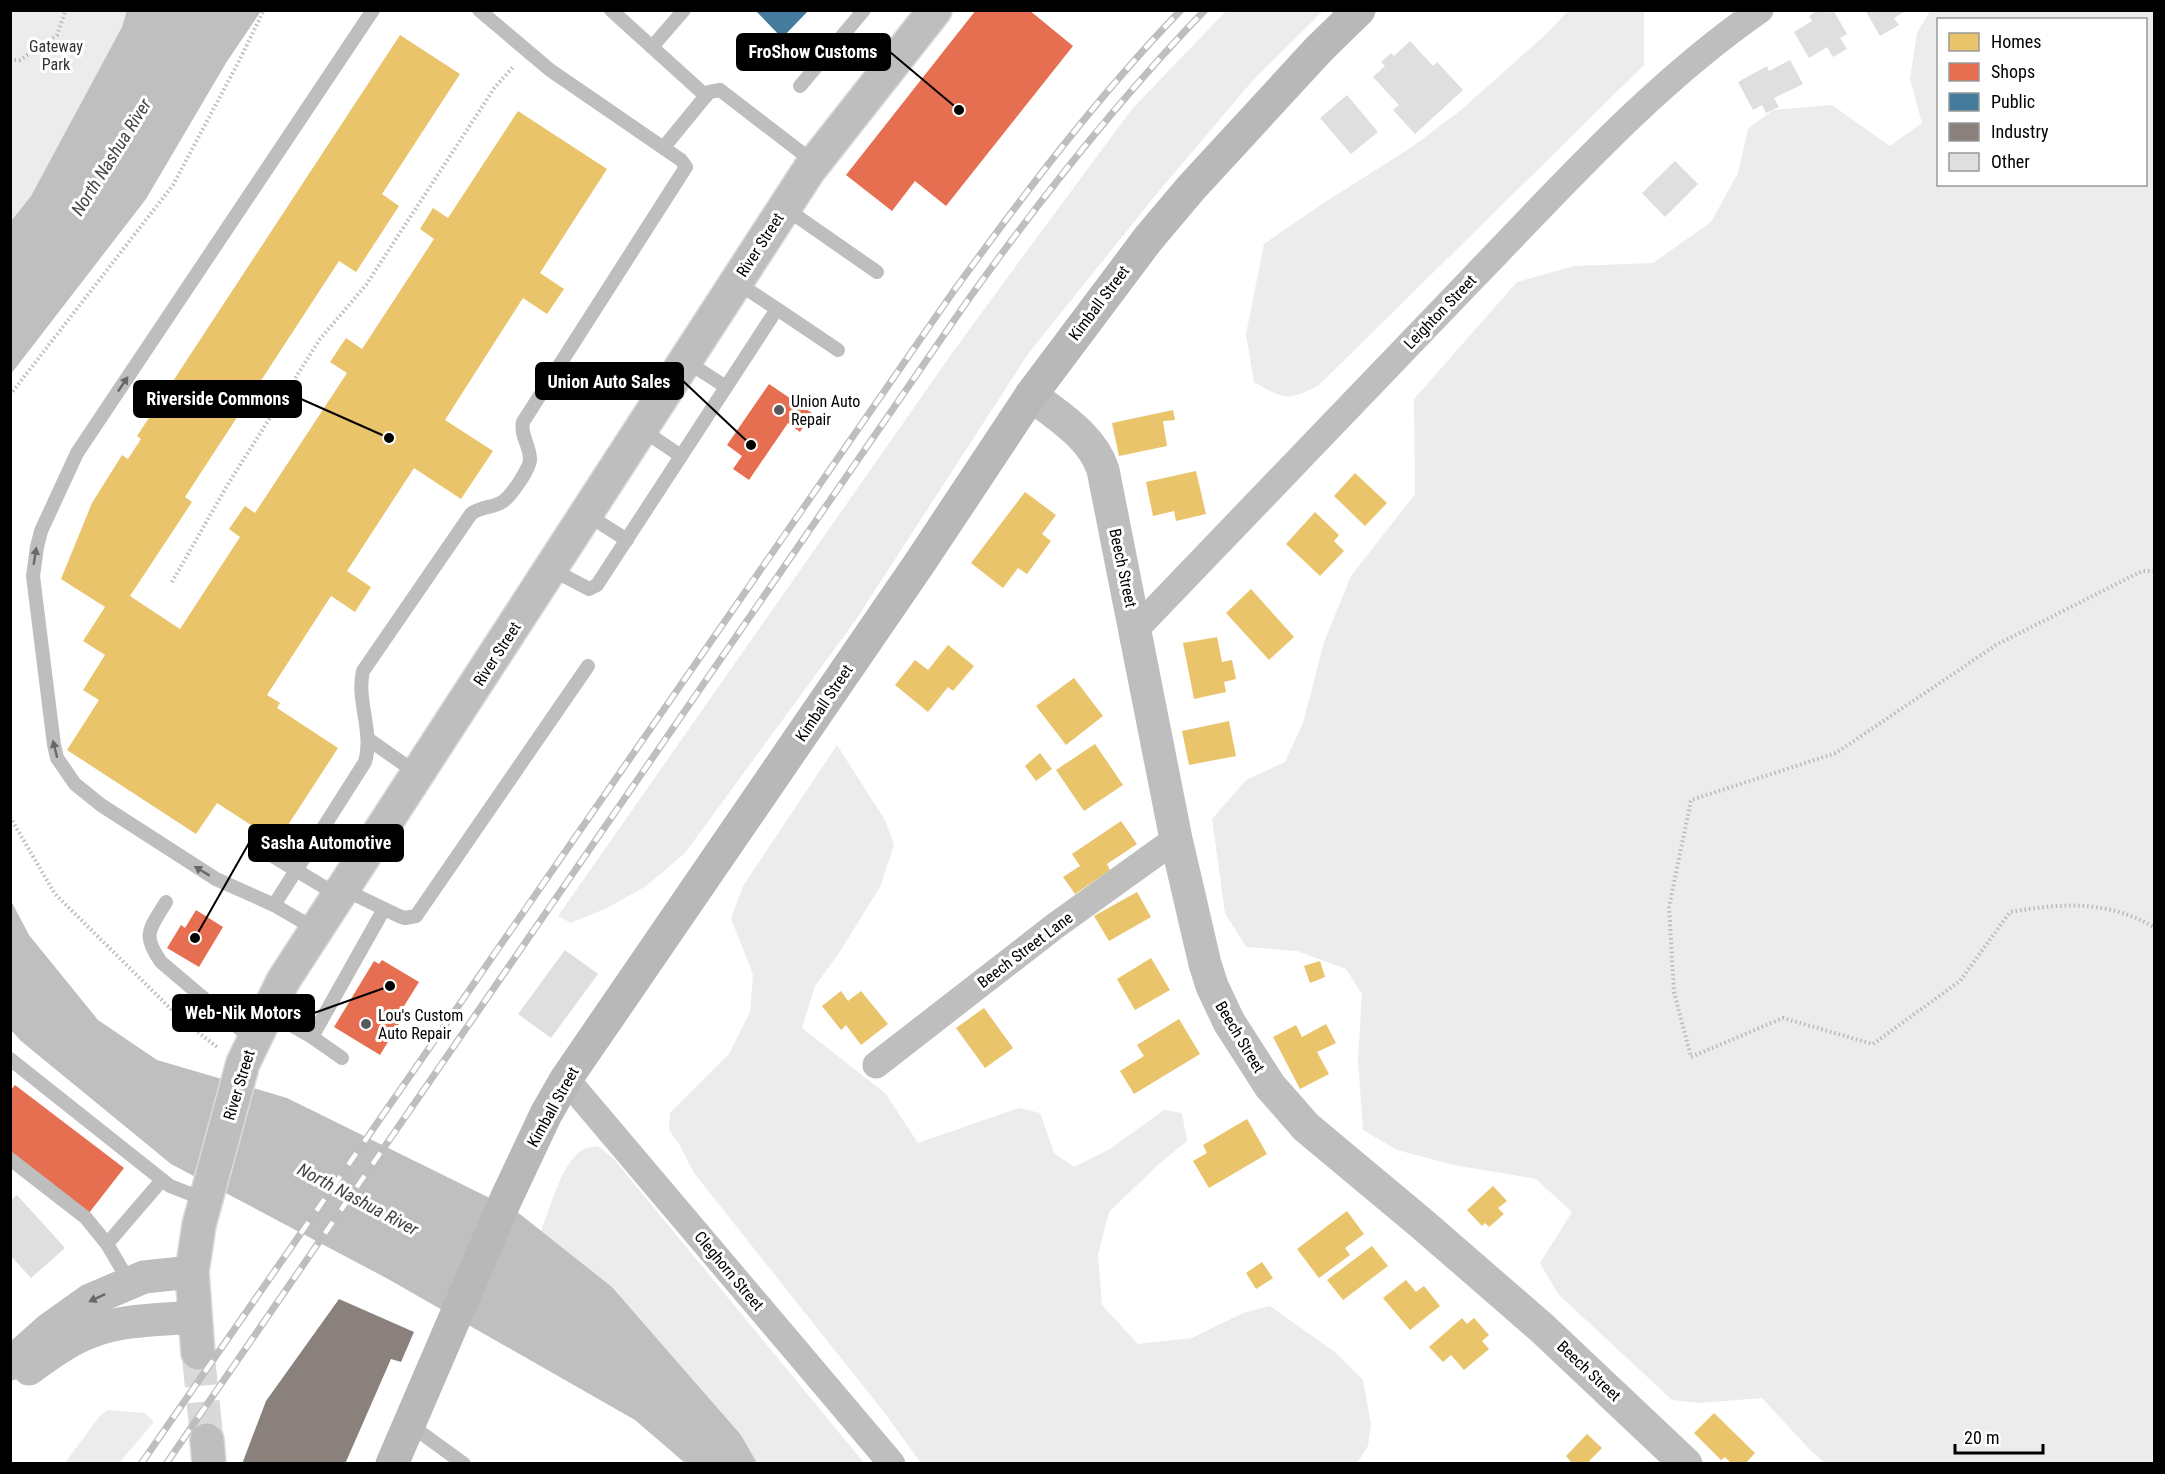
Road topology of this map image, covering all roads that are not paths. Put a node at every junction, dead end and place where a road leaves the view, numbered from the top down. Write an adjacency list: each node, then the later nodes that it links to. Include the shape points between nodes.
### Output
1 (373, 10): 36 (lane, one-way to 1, via 231,888 196,868 101,806 65,771 54,745 33,589 34,560 41,531 77,453)
2 (479, 10): 12 (lane, via 526,52)
3 (611, 10): 9 (lane)
4 (684, 10): 9 (lane)
5 (864, 10): 10 (lane)
6 (1359, 10): 21 (main road, Kimball Street, via 1191,188)
7 (1760, 10): 27 (street, Leighton Street, via 1650,98)
8 (931, 12): 13 (main road, River Street)
9 (652, 48): 11 (lane)
10 (800, 86)
11 (706, 96): 12 (lane); 13 (lane, via 714,90 724,92)
12 (664, 147): 29 (lane, via 685,164 683,174 523,422 529,466 503,502 471,514 363,670 360,687)
13 (815, 163): 14 (main road, River Street)
14 (785, 208): 15 (lane); 16 (main road, River Street)
15 (877, 272)
16 (736, 282): 17 (lane); 19 (main road, River Street)
17 (777, 309): 18 (lane); 20 (lane)
18 (838, 350)
19 (686, 361): 20 (lane); 22 (main road, River Street)
20 (726, 387): 23 (lane)
21 (1031, 395): 27 (main road, Beech Street, via 1080,435 1099,458); 44 (main road, Kimball Street)
22 (641, 429): 23 (lane); 24 (main road, River Street)
23 (681, 456): 25 (lane)
24 (586, 514): 25 (lane); 26 (main road, River Street)
25 (627, 540): 26 (lane, via 591,589)
26 (551, 569): 30 (main road, River Street)
27 (1136, 629): 31 (main road, Beech Street)
28 (588, 666): 37 (lane, via 420,912 405,918)
29 (368, 739): 30 (lane); 33 (lane, via 361,771)
30 (418, 774): 34 (main road, River Street)
31 (1176, 839): 43 (street, Beech Street Lane); 59 (main road, Beech Street, via 1205,964 1220,1006 1288,1108 1350,1166 1542,1328)
32 (256, 846): 33 (lane)
33 (296, 870): 34 (lane); 36 (lane)
34 (341, 893): 37 (lane); 38 (main road, River Street)
35 (166, 902): 40 (lane, via 148,935 154,953)
36 (274, 905): 38 (lane)
37 (384, 909): 39 (lane)
38 (317, 930): 40 (main road, River Street, via 284,981)
39 (312, 1037): 40 (lane); 41 (lane)
40 (255, 1038): 47 (main road, River Street)
41 (342, 1058)
42 (10, 1059): 46 (lane)
43 (876, 1065)
44 (566, 1079): 55 (main road, Kimball Street, via 506,1199); 58 (street, Cleghorn Street)
45 (10, 1159): 48 (lane, via 86,1218)
46 (162, 1180): 47 (lane); 48 (lane)
47 (206, 1200): 49 (main road, River Street)
48 (107, 1244): 50 (lane)
49 (192, 1272): 50 (main road, via 144,1277); 51 (main road, River Street)
50 (130, 1283): 53 (main road, one-way to 53, via 90,1300)
51 (194, 1317): 52 (main road, River Street); 54 (main road, via 124,1323 92,1331)
52 (198, 1353)
53 (10, 1364)
54 (10, 1383)
55 (409, 1424): 56 (main road, Kimball Street); 57 (lane)
56 (392, 1464)
57 (464, 1464)
58 (892, 1464)
59 (1686, 1464)

